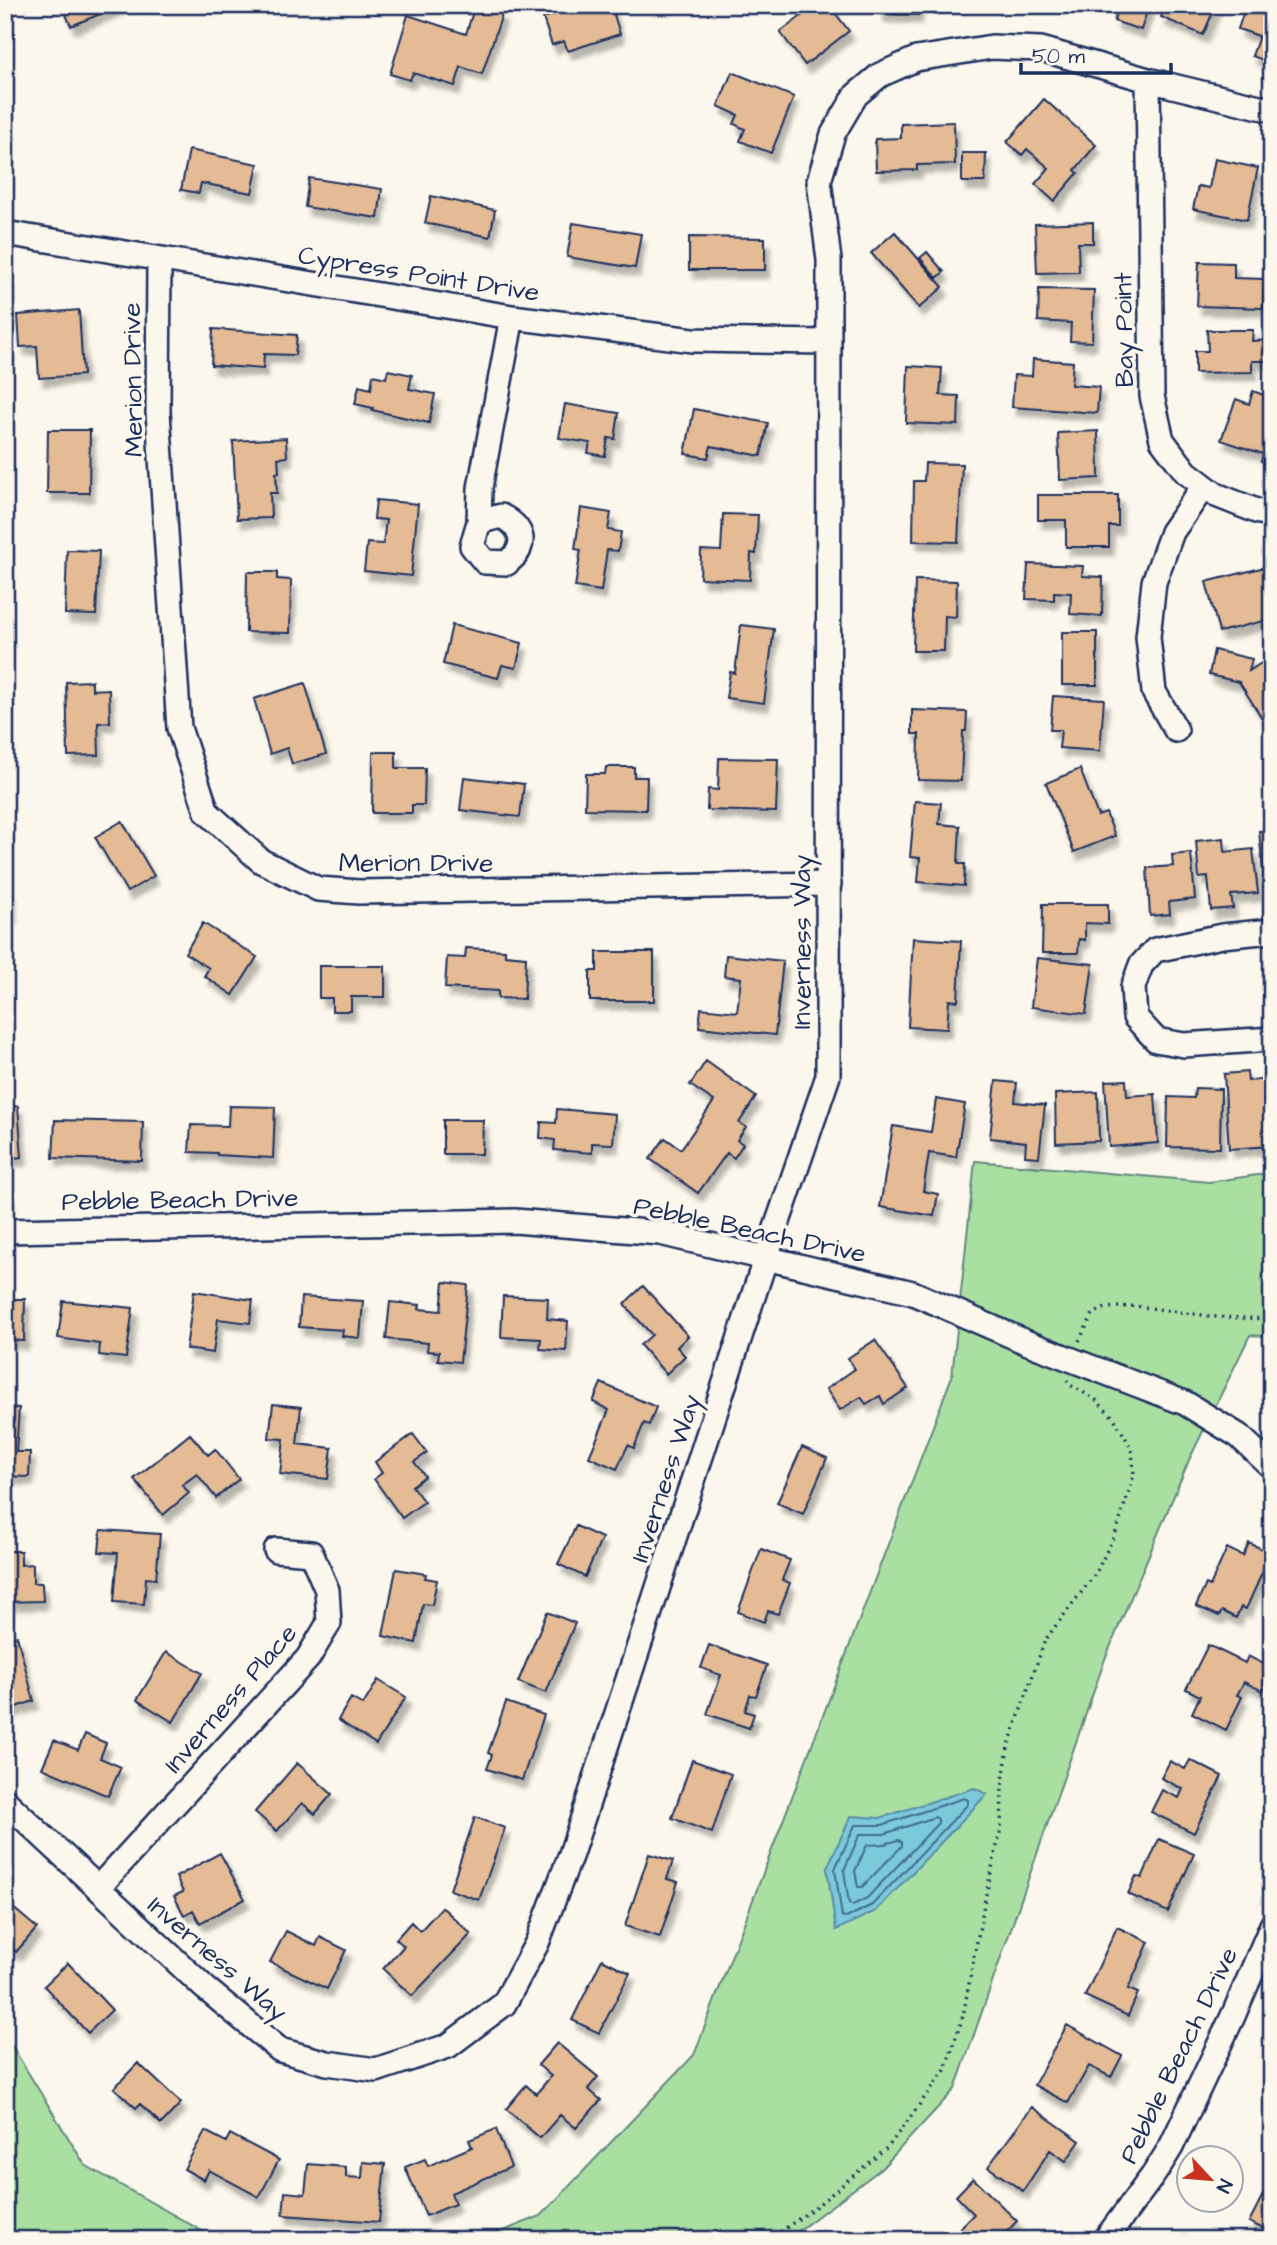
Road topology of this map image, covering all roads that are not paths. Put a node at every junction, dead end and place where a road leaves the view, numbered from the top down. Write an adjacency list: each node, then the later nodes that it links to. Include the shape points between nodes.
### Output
1 (1148, 80): 2 (street, Inverness Way); 6 (street, Inverness Way, via 1041,49 992,47 916,59 880,75 856,95 833,134 819,181 829,260); 7 (street, Bay Point, via 1152,396 1161,440 1186,472)
2 (1272, 110)
3 (5, 233): 4 (street, Cypress Point Drive)
4 (159, 260): 5 (street, Cypress Point Drive); 11 (street, Merion Drive, via 158,412 179,728 207,812 261,861 318,889)
5 (512, 317): 6 (street, Cypress Point Drive, via 693,340); 9 (street, via 480,488)
6 (827, 342): 11 (street, Inverness Way)
7 (1204, 486): 8 (street, Bay Point, via 1216,495); 10 (street, via 1172,532 1154,582 1148,637 1154,692)
8 (1272, 514)
9 (480, 522)
10 (1176, 730)
11 (829, 884): 15 (street, Inverness Way, via 828,1076)
12 (1272, 931): 13 (street, via 1155,950 1141,965 1133,987 1135,1017 1156,1040 1184,1045)
13 (1272, 1038)
14 (5, 1231): 15 (street, Pebble Beach Drive, via 515,1221 660,1233)
15 (766, 1257): 16 (street, Pebble Beach Drive, via 914,1293 1185,1403 1239,1436); 19 (street, Inverness Way, via 571,1854 537,1943 504,2004 447,2046 376,2070 280,2050 205,1988)
16 (1272, 1467)
17 (276, 1550): 19 (street, Inverness Place, via 311,1553 327,1590 328,1623 308,1658)
18 (5, 1801): 19 (street, Inverness Way)
19 (98, 1888)
20 (1272, 1925): 21 (street, Pebble Beach Drive, via 1171,2147)
21 (1105, 2240)

